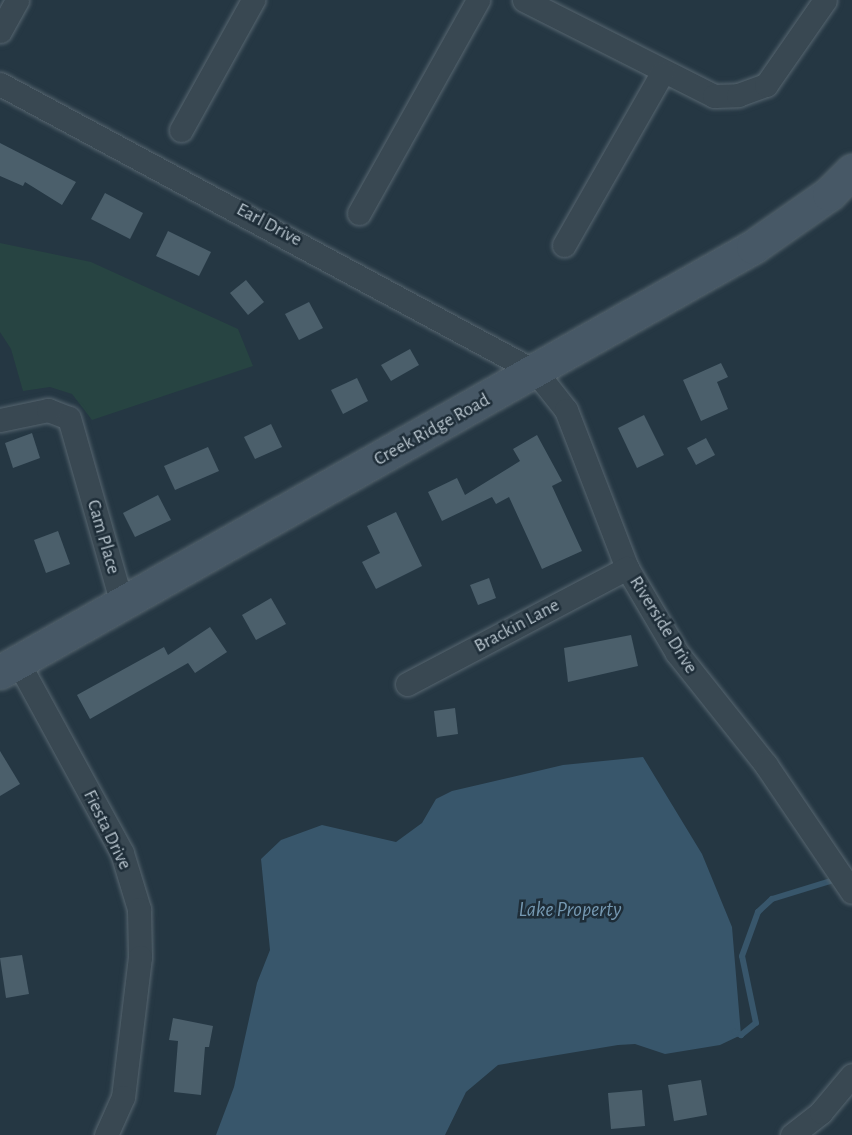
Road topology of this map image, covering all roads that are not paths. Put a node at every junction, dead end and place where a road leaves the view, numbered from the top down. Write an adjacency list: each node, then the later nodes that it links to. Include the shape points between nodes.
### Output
1 (17, 0): 6 (street)
2 (253, 0): 9 (street)
3 (478, 0): 11 (street)
4 (524, 0): 7 (street)
5 (825, 0): 7 (street, via 766,85 738,95 714,96)
6 (0, 31)
7 (662, 73): 12 (street)
8 (0, 84): 13 (street, Earl Drive)
9 (181, 130)
10 (852, 171): 13 (main road, Creek Ridge Road, via 829,194 753,247)
11 (359, 213)
12 (564, 245)
13 (536, 372): 15 (street, Riverside Drive, via 566,410); 16 (main road, Creek Ridge Road)
14 (0, 420): 16 (street, Cam Place, via 48,410 69,418)
15 (627, 568): 18 (street, Brackin Lane); 19 (street, Riverside Drive, via 677,653 766,765)
16 (122, 604): 17 (main road, Creek Ridge Road)
17 (9, 667): 21 (street, Fiesta Drive, via 122,853 139,909 140,957 123,1097)
18 (407, 684)
19 (852, 891)
20 (852, 1075): 22 (street, via 821,1112)
21 (106, 1135)
22 (792, 1135)

